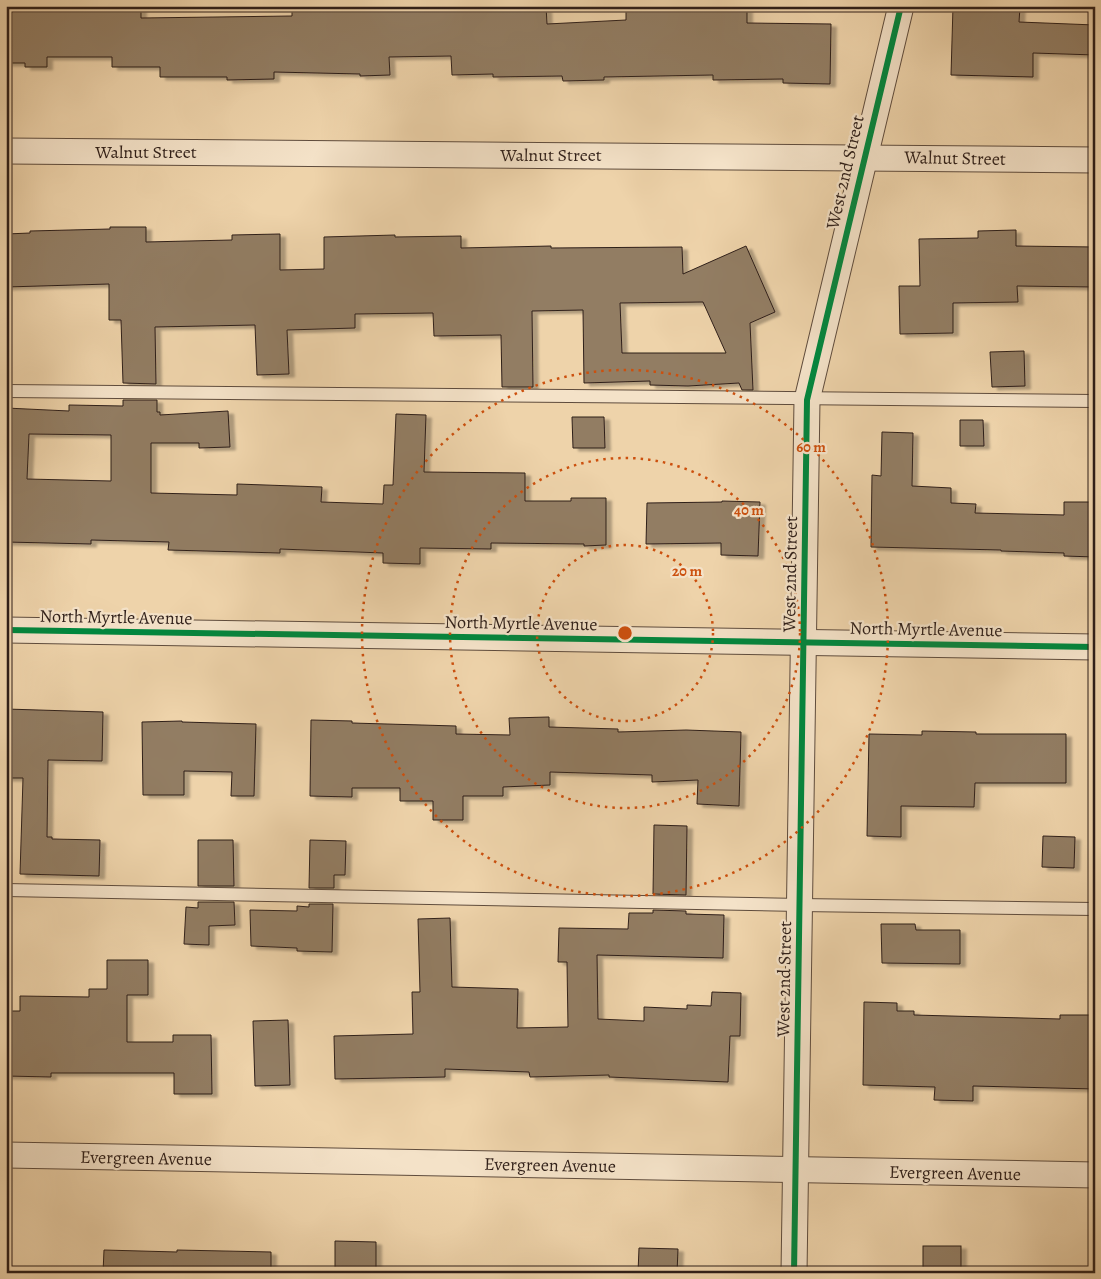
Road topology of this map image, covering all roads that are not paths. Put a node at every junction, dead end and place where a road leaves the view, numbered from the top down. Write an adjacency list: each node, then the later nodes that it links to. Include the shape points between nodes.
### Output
1 (901, 6): 3 (street, West 2nd Street)
2 (6, 151): 3 (street, Walnut Street)
3 (864, 157): 4 (street, Walnut Street); 6 (street, West 2nd Street)
4 (1095, 160)
5 (6, 391): 6 (lane)
6 (807, 400): 7 (lane); 9 (street, West 2nd Street)
7 (1095, 401)
8 (6, 630): 9 (street, North Myrtle Avenue)
9 (804, 642): 10 (street, North Myrtle Avenue); 12 (street, West 2nd Street)
10 (1095, 647)
11 (6, 890): 12 (lane)
12 (800, 905): 13 (lane); 15 (street, West 2nd Street)
13 (1095, 909)
14 (6, 1155): 15 (street, Evergreen Avenue)
15 (795, 1170): 16 (street, Evergreen Avenue); 17 (street, West 2nd Street)
16 (1095, 1175)
17 (794, 1273)

